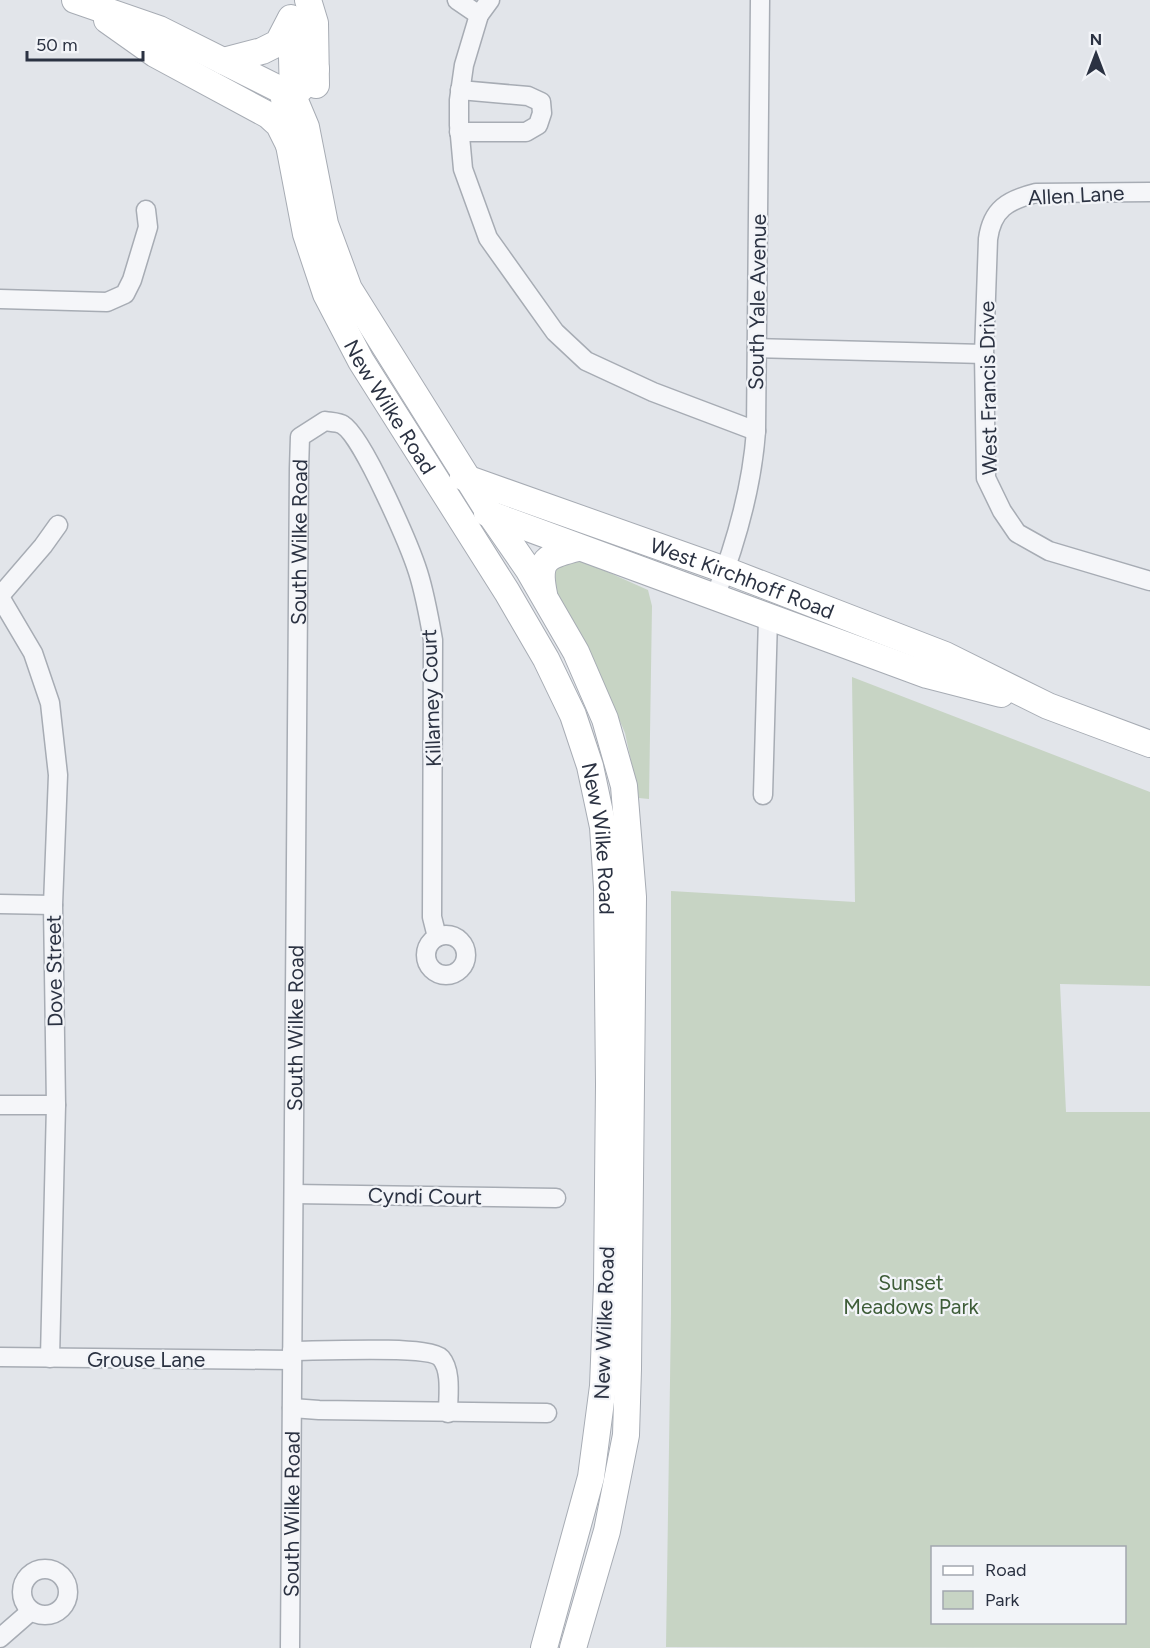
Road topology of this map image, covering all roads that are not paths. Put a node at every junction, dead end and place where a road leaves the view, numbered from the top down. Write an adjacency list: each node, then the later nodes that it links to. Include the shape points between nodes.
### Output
1 (308, 0): 10 (main road, via 315,23 316,69)
2 (457, 0): 5 (street)
3 (760, 0): 17 (street, South Yale Avenue)
4 (79, 2): 7 (main road); 8 (main road, via 159,30)
5 (485, 8): 9 (street, via 464,65)
6 (296, 9): 8 (main road, via 278,43); 10 (main road)
7 (140, 43): 10 (main road, via 165,47 267,96); 12 (main road, via 268,115)
8 (223, 61): 10 (main road)
9 (460, 90): 11 (street); 11 (street, via 528,96 541,102 542,112 538,125 526,132)
10 (304, 98): 12 (main road, via 306,127)
11 (459, 132): 20 (street, via 463,169 488,238 555,332 586,361 653,392)
12 (300, 148): 21 (main road, New Wilke Road, via 306,234 326,294 361,361); 22 (main road, New Wilke Road, via 349,289)
13 (1150, 192): 14 (street, Allen Lane, via 1036,193)
14 (1003, 206): 18 (street, West Francis Drive, via 990,222)
15 (146, 210): 16 (street, via 148,227 125,294 107,302)
16 (0, 299)
17 (757, 348): 18 (street); 20 (street, South Yale Avenue)
18 (984, 354): 28 (street, West Francis Drive, via 986,478 1017,532 1049,551)
19 (325, 421): 38 (street, Killarney Court, via 343,425 359,445 388,498 417,571 434,640 432,917); 41 (street, South Wilke Road, via 300,437)
20 (756, 431): 27 (street, South Yale Avenue, via 753,464)
21 (429, 469): 22 (main road, West Kirchhoff Road); 23 (main road, New Wilke Road)
22 (469, 479): 24 (main road, New Wilke Road); 27 (main road, West Kirchhoff Road)
23 (447, 499): 24 (main road, West Kirchhoff Road); 52 (main road, New Wilke Road, via 507,592 573,715 590,766 603,827 609,1084 603,1386 591,1476)
24 (490, 514): 26 (main road, West Kirchhoff Road); 30 (main road, New Wilke Road)
25 (58, 525): 29 (street)
26 (578, 548): 30 (main road, via 546,558 541,580); 31 (main road, West Kirchhoff Road)
27 (725, 570): 31 (street, South Yale Avenue); 33 (main road, West Kirchhoff Road, via 945,655)
28 (1150, 582)
29 (0, 596): 37 (street, Dove Street, via 33,653 50,703 58,775)
30 (544, 597): 53 (main road, New Wilke Road, via 576,652 605,719 624,786 633,897 626,1435 607,1531)
31 (714, 597): 32 (main road, West Kirchhoff Road)
32 (768, 618): 33 (main road, West Kirchhoff Road, via 927,675); 35 (street)
33 (1048, 706): 34 (main road, West Kirchhoff Road)
34 (1150, 744)
35 (763, 795)
36 (0, 904): 37 (street)
37 (53, 905): 40 (street, Dove Street)
38 (437, 937)
39 (0, 1105): 40 (street)
40 (56, 1105): 45 (street, Dove Street)
41 (294, 1194): 42 (street, Cyndi Court); 43 (street, South Wilke Road)
42 (556, 1198)
43 (292, 1355): 45 (street, Grouse Lane); 46 (street, South Wilke Road); 47 (street, Grouse Lane, via 400,1350 432,1353 439,1356 448,1373)
44 (0, 1358): 45 (street, Grouse Lane)
45 (50, 1358)
46 (292, 1408): 47 (street); 51 (street, South Wilke Road)
47 (448, 1413): 48 (street)
48 (547, 1413)
49 (31, 1611): 50 (street)
50 (0, 1638)
51 (290, 1648)
52 (544, 1648)
53 (573, 1648)

